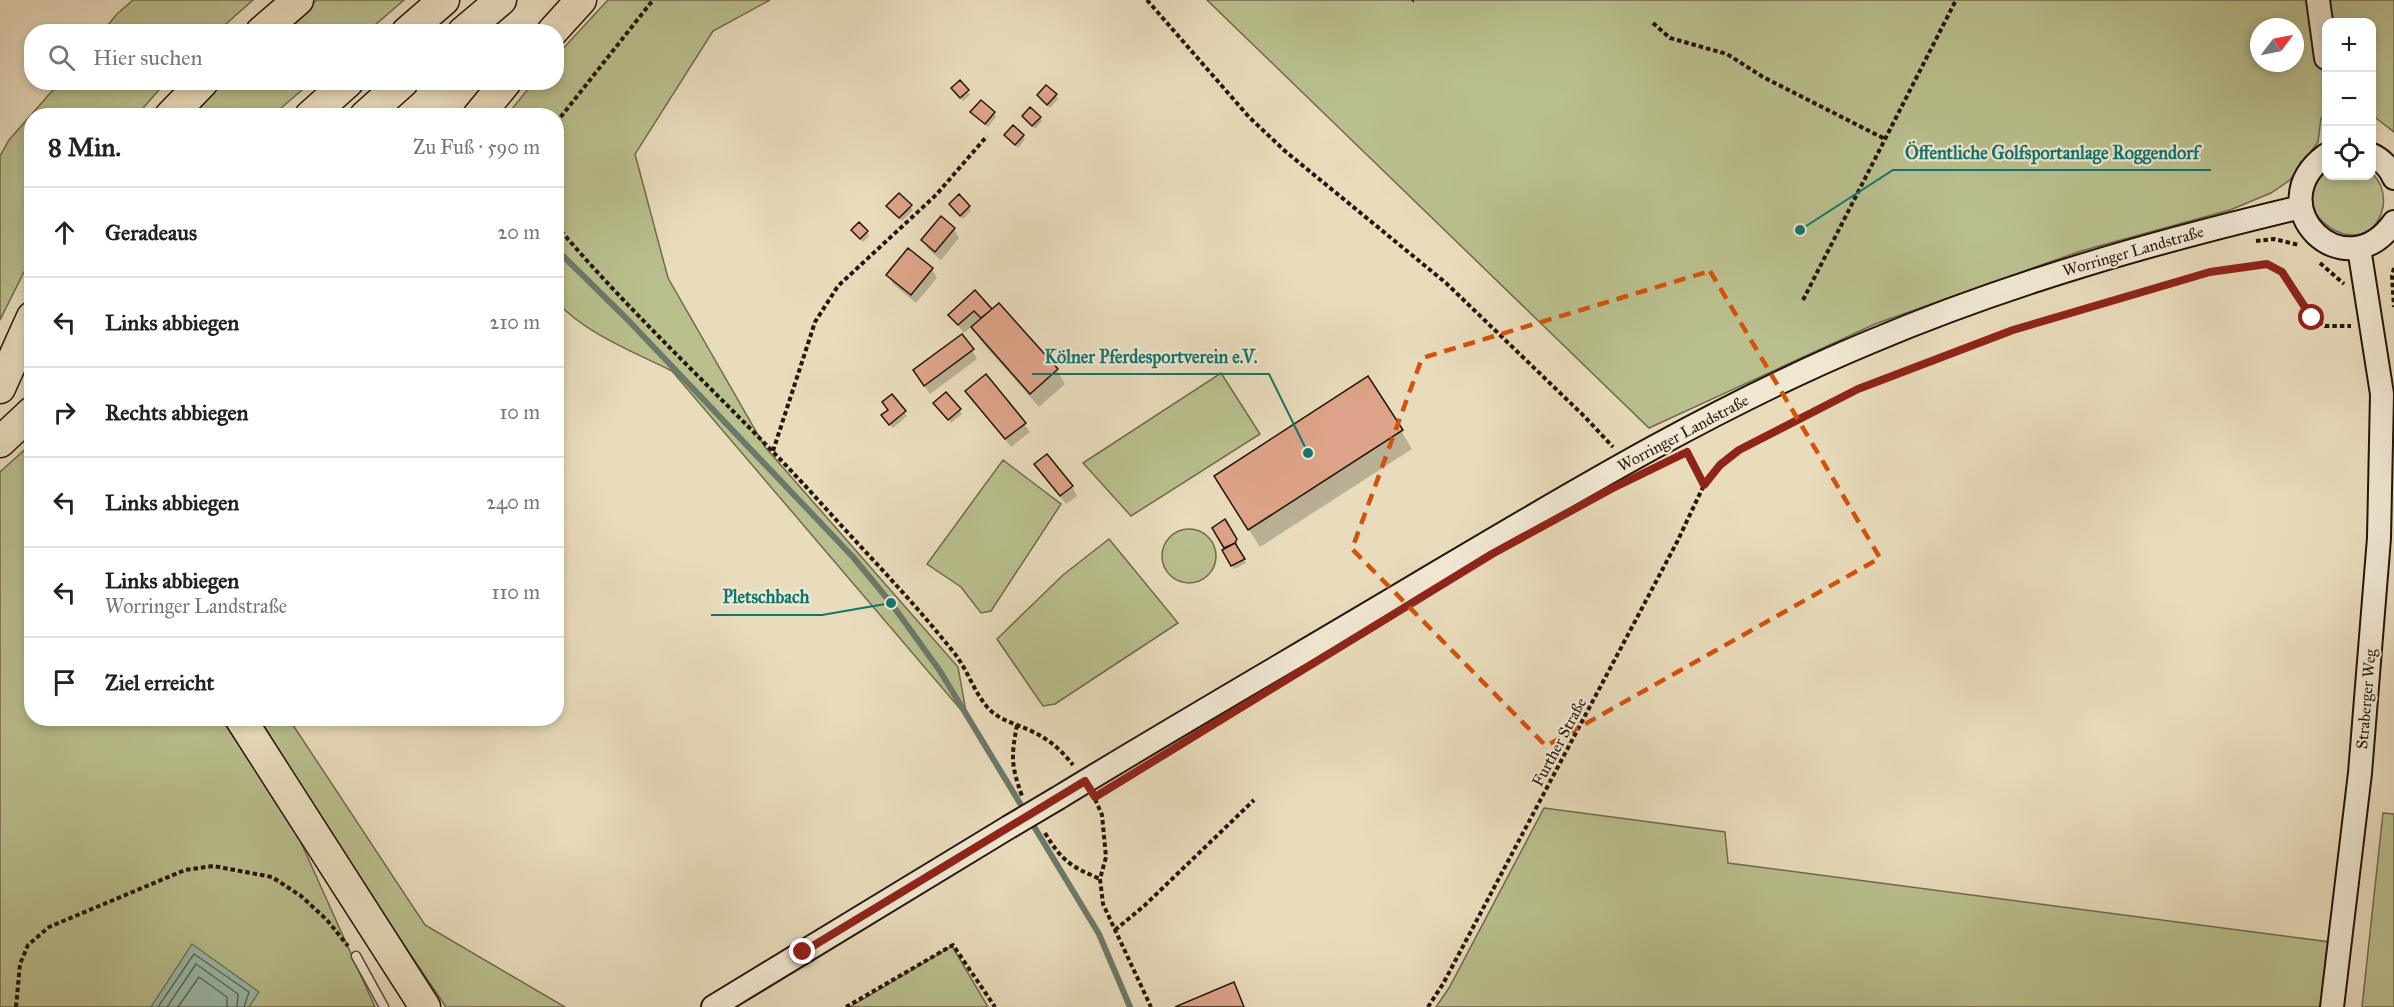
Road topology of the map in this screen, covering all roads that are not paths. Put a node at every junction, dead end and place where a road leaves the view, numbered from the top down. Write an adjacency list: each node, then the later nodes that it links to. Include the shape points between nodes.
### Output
1 (298, 0): 6 (highway)
2 (444, 0): 7 (highway)
3 (501, 0): 8 (highway)
4 (581, 0): 9 (highway)
5 (2318, 0): 10 (main road)
6 (270, 24)
7 (416, 24)
8 (472, 24)
9 (559, 24)
10 (2322, 29)
11 (195, 90): 15 (highway)
12 (339, 90): 16 (highway)
13 (394, 90): 17 (highway)
14 (499, 90): 18 (highway)
15 (178, 108)
16 (319, 108)
17 (374, 108)
18 (485, 108)
19 (2376, 157): 21 (main road)
20 (2322, 158): 22 (main road, via 2305,177)
21 (2394, 178)
22 (2301, 207): 24 (main road, via 2315,235 2336,246); 34 (main road, Worringer Landstraße, bridge, via 2047,275 1869,342 1731,407 1626,462 1089,794 1058,798)
23 (2394, 222): 24 (main road, via 2386,234)
24 (2358, 248): 35 (main road, Straberger Weg, via 2382,394 2379,538 2360,773)
25 (24, 335): 27 (highway)
26 (24, 369): 27 (highway)
27 (0, 390)
28 (24, 420): 29 (highway)
29 (0, 442)
30 (245, 726): 33 (highway)
31 (356, 956): 32 (lane)
32 (384, 1007)
33 (424, 1007)
34 (713, 1007)
35 (2332, 1007)

